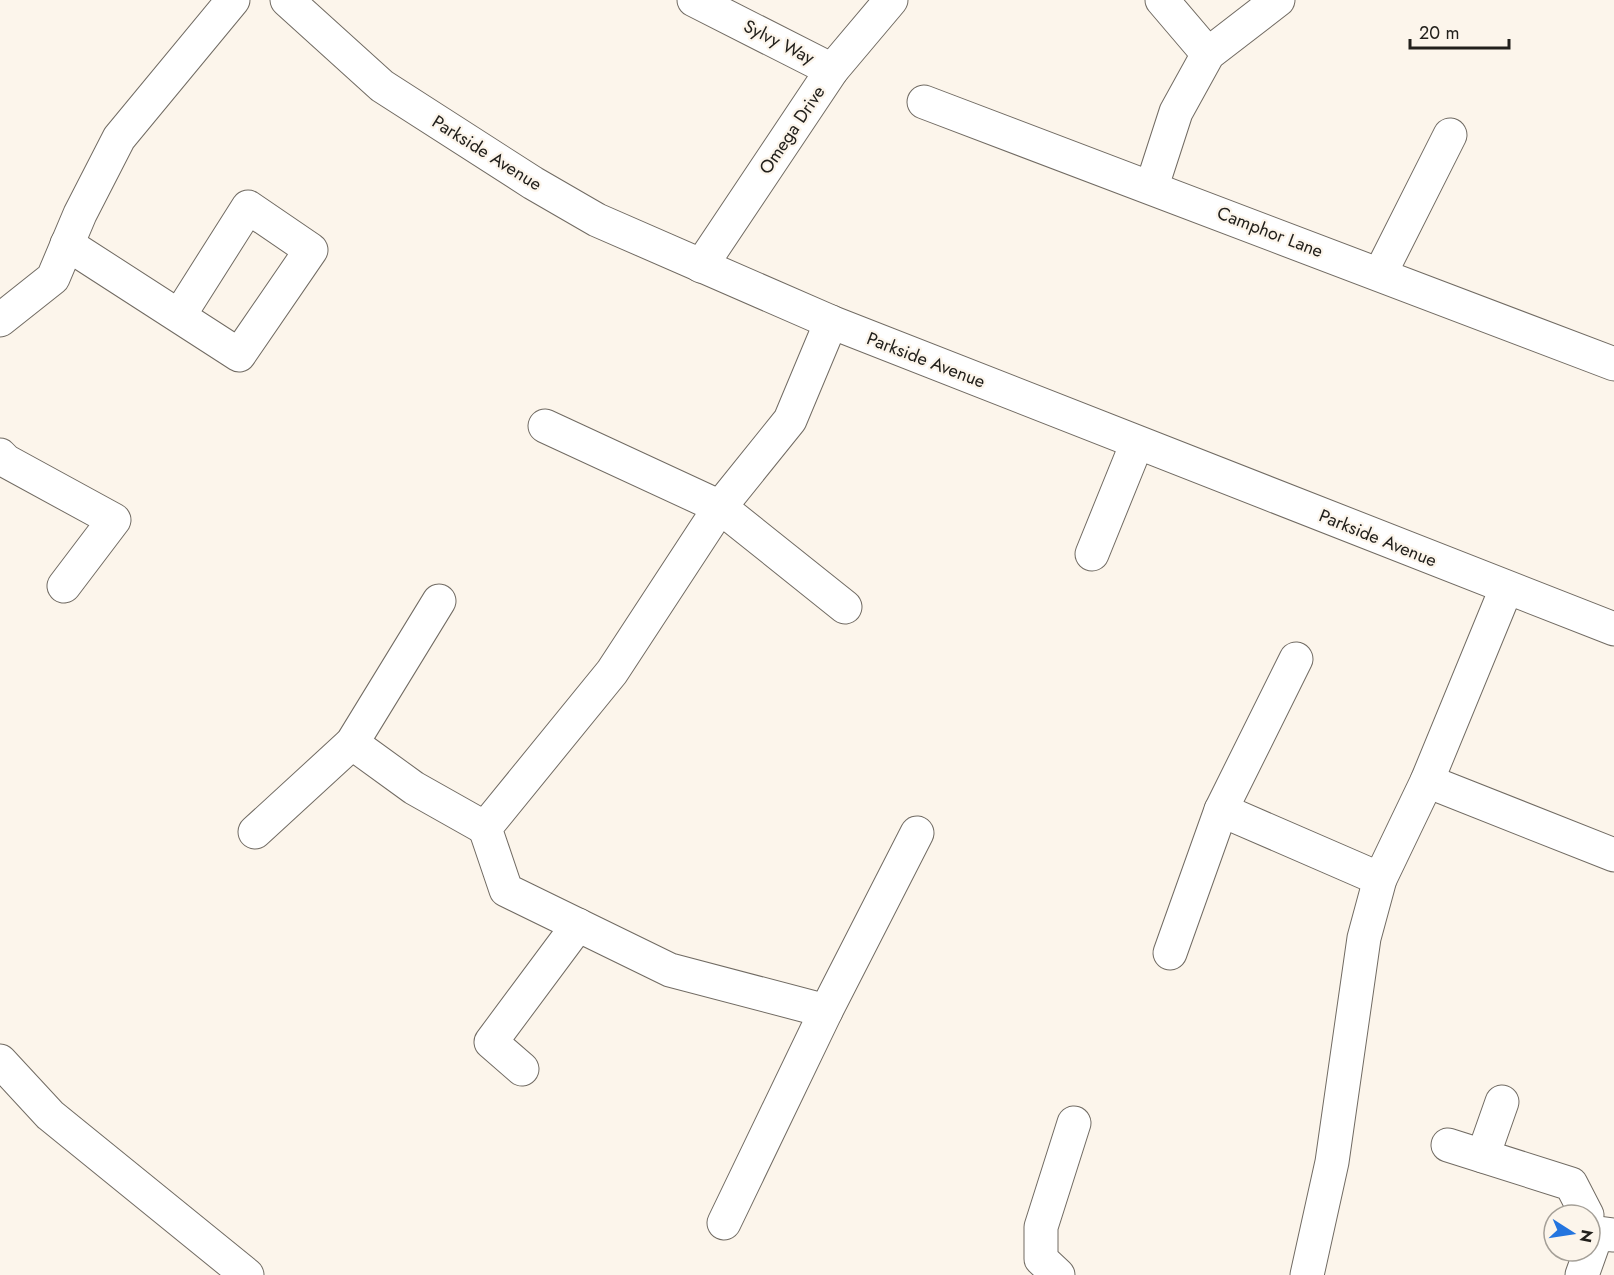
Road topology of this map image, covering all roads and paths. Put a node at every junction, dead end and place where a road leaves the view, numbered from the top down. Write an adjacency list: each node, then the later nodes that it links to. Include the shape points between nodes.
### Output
1 (233, 0): 12 (main road, via 119,138)
2 (287, 0): 13 (main road, Parkside Avenue, via 382,86 513,171 597,220)
3 (694, 0): 8 (main road, Sylvy Way)
4 (891, 0): 8 (main road, Omega Drive)
5 (1162, 0): 7 (main road)
6 (1278, 0): 7 (main road)
7 (1208, 54): 11 (main road, via 1176,112)
8 (832, 70): 13 (main road, Omega Drive)
9 (924, 102): 11 (main road, Camphor Lane)
10 (1450, 135): 14 (main road)
11 (1152, 186): 14 (main road, Camphor Lane)
12 (67, 244): 15 (main road); 16 (main road, via 52,278)
13 (701, 266): 17 (main road, Parkside Avenue)
14 (1380, 274): 18 (main road, Camphor Lane)
15 (179, 316)
16 (0, 320)
17 (831, 322): 20 (main road, Parkside Avenue); 22 (main road, via 790,420)
18 (1614, 364)
19 (545, 426): 22 (main road)
20 (1137, 443): 23 (main road); 25 (main road, Parkside Avenue)
21 (0, 455): 24 (main road, via 114,520)
22 (720, 507): 27 (main road); 33 (main road, via 612,672)
23 (1092, 554)
24 (64, 586)
25 (1506, 589): 28 (main road, Parkside Avenue); 31 (main road)
26 (439, 601): 30 (main road)
27 (845, 607)
28 (1614, 629)
29 (1296, 658): 32 (main road)
30 (352, 743): 33 (main road, via 414,788); 34 (main road)
31 (1427, 781): 36 (main road); 37 (main road)
32 (1221, 810): 37 (main road); 39 (main road)
33 (485, 828): 38 (main road, via 506,890)
34 (255, 832)
35 (917, 833): 40 (main road)
36 (1614, 855)
37 (1380, 879): 51 (main road, via 1364,938 1332,1162)
38 (578, 925): 40 (main road, via 670,970); 42 (main road, via 491,1042)
39 (1170, 953)
40 (826, 1011): 48 (main road)
41 (0, 1061): 49 (main road, via 50,1115)
42 (522, 1069)
43 (1502, 1102): 46 (main road)
44 (1074, 1123): 50 (main road, via 1041,1227 1041,1259)
45 (1448, 1145): 46 (main road)
46 (1483, 1156): 47 (main road, via 1571,1184)
47 (1583, 1203)
48 (724, 1223)
49 (247, 1275)
50 (1058, 1275)
51 (1307, 1275)

